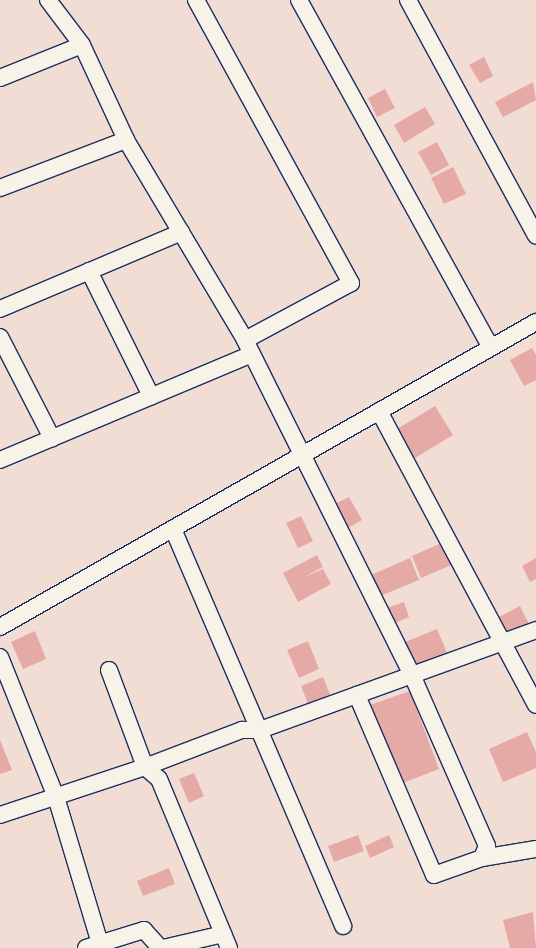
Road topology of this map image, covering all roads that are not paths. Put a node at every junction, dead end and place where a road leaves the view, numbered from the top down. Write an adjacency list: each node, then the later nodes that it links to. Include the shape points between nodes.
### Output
1 (48, 0): 5 (street)
2 (196, 0): 15 (street, via 351,283)
3 (299, 0): 16 (street)
4 (408, 0): 10 (street)
5 (82, 46): 6 (street); 7 (street)
6 (0, 78)
7 (126, 140): 8 (street); 9 (street)
8 (0, 188)
9 (181, 232): 11 (street); 15 (street)
10 (536, 236)
11 (88, 271): 12 (street); 18 (street)
12 (0, 309)
13 (536, 322): 16 (street)
14 (0, 337): 20 (street)
15 (245, 340): 17 (street)
16 (491, 348): 19 (street)
17 (252, 354): 18 (street); 21 (street)
18 (151, 396): 20 (street)
19 (379, 411): 21 (street); 26 (street)
20 (52, 438): 22 (street)
21 (302, 456): 23 (street); 29 (street)
22 (0, 460)
23 (173, 528): 24 (street); 32 (street)
24 (0, 627)
25 (536, 630): 26 (street)
26 (503, 642): 29 (street); 31 (street)
27 (0, 657): 34 (street)
28 (109, 670): 33 (street)
29 (412, 675): 30 (street); 37 (street, via 487,846)
30 (357, 695): 32 (street); 37 (street, via 434,875)
31 (536, 705)
32 (260, 730): 33 (street, via 242,730); 38 (street)
33 (145, 767): 34 (street); 39 (street, via 159,779)
34 (56, 797): 35 (street); 40 (street)
35 (0, 815)
36 (536, 849): 37 (street)
37 (482, 858)
38 (343, 926)
39 (226, 941): 42 (street)
40 (93, 946): 41 (street, via 144,930)
41 (160, 948)
42 (163, 948)

